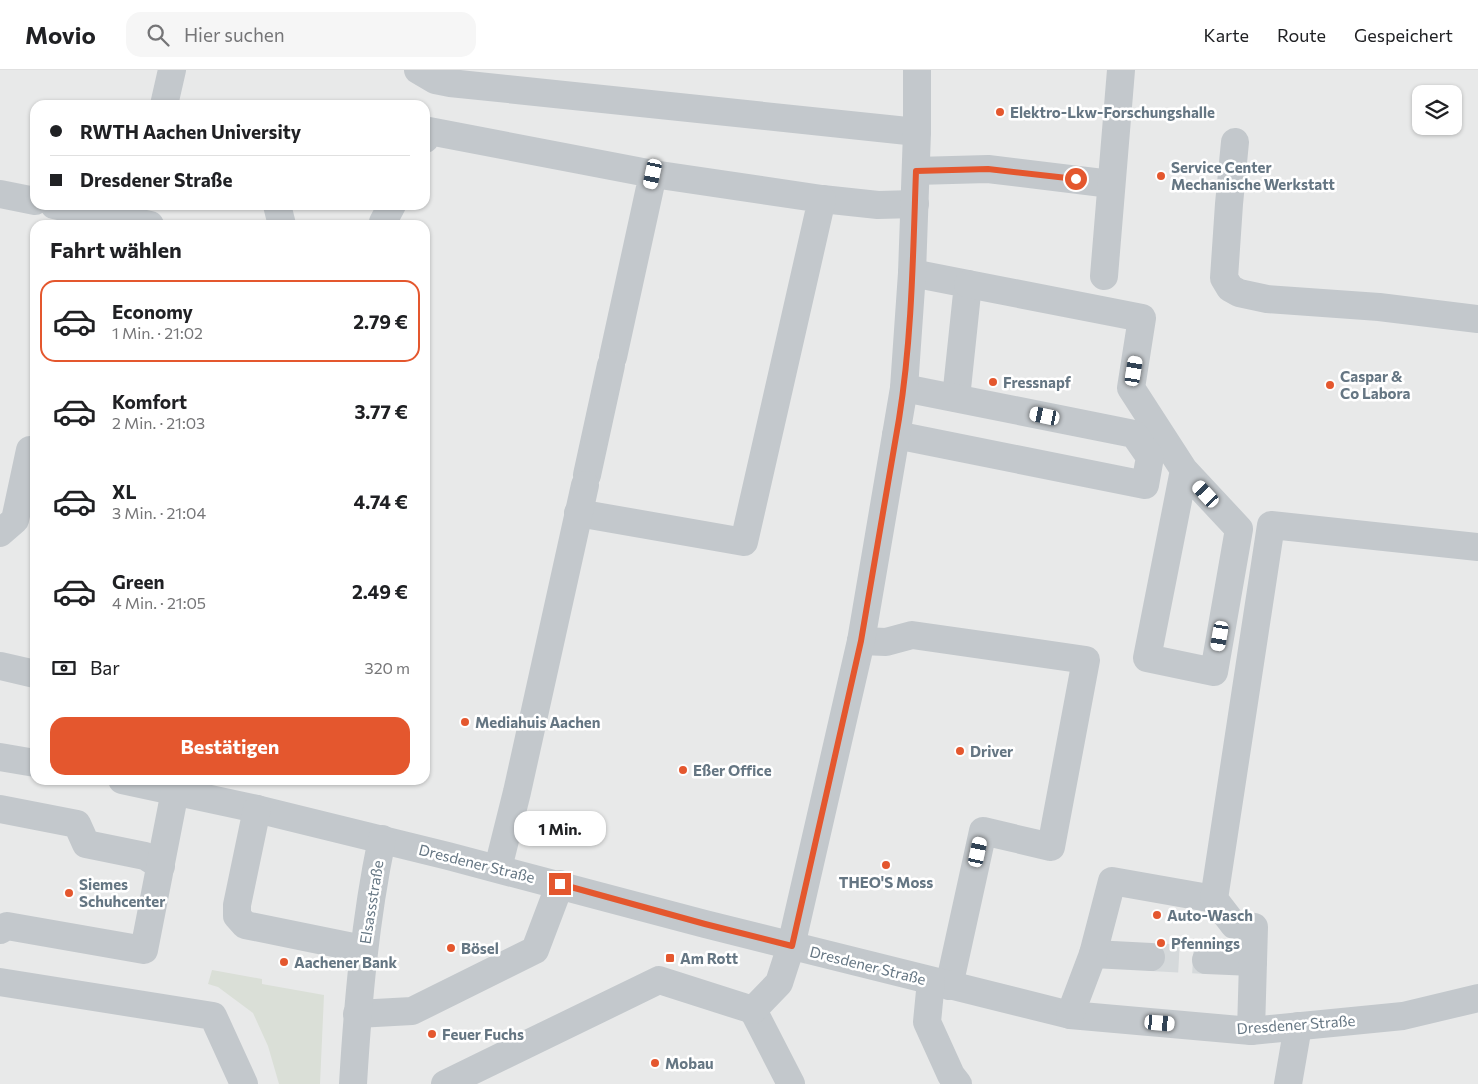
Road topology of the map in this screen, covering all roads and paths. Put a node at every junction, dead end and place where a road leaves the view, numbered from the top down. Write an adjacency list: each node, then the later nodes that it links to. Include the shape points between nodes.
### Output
1 (172, 70): 5 (street)
2 (418, 70): 7 (street, via 434,80 450,83)
3 (917, 70): 7 (street)
4 (1121, 70): 11 (street)
5 (165, 100)
6 (430, 131): 10 (street)
7 (917, 132): 9 (street)
8 (1235, 142): 21 (street, via 1224,278 1230,288 1267,299 1378,307)
9 (916, 171): 11 (street, via 988,169); 15 (street)
10 (653, 174): 13 (street); 27 (street)
11 (1110, 184): 19 (street)
12 (0, 194): 14 (street)
13 (822, 199): 15 (street, via 878,205); 27 (street, via 744,542)
14 (30, 200)
15 (915, 204): 18 (street)
16 (78, 210): 17 (street)
17 (126, 220)
18 (912, 274): 20 (street); 22 (street)
19 (1104, 276)
20 (968, 284): 23 (street); 26 (street, via 1142,318 1131,388)
21 (1478, 319)
22 (904, 388): 23 (street); 24 (street)
23 (956, 398): 24 (street, via 1134,434 1150,456 1145,485)
24 (896, 435): 30 (street)
25 (30, 450): 28 (street, via 15,520)
26 (1184, 470): 26 (street, via 1147,658 1214,672 1239,529)
27 (578, 513): 41 (street)
28 (0, 533)
29 (1478, 547): 43 (street, via 1271,525)
30 (861, 641): 45 (street); 52 (street, via 886,642 912,634 1086,660 1051,847 983,831)
31 (0, 666): 32 (street)
32 (30, 673)
33 (0, 757): 34 (street)
34 (30, 762)
35 (175, 786): 36 (street, Dresdener Straße); 40 (street)
36 (212, 789): 38 (street, Dresdener Straße)
37 (0, 809): 40 (street, via 77,824 86,844 145,856)
38 (256, 809): 39 (street, Dresdener Straße); 46 (street, via 236,905 237,916 244,925)
39 (382, 839): 41 (street, Dresdener Straße); 46 (street, Elsassstraße)
40 (161, 866): 44 (street, via 144,950 7,926)
41 (498, 868): 42 (street, Dresdener Straße)
42 (560, 884): 45 (street, Dresdener Straße); 55 (street, via 535,950 412,1011)
43 (1214, 899): 47 (street, via 1112,881); 50 (street, via 1234,926 1254,928)
44 (0, 930)
45 (792, 946): 52 (street, Dresdener Straße); 54 (street, via 779,982)
46 (363, 949): 55 (street, Elsassstraße)
47 (1092, 954): 48 (street); 56 (street)
48 (1151, 957)
49 (1206, 960): 50 (street)
50 (1254, 962): 58 (street)
51 (0, 982): 59 (street, via 213,1016)
52 (940, 984): 56 (street, Dresdener Straße); 63 (street, via 927,1022 950,1076)
53 (1478, 998): 57 (street, Dresdener Straße, via 1404,1016)
54 (753, 1010): 61 (street, via 659,980); 62 (street)
55 (357, 1014): 60 (street, Elsassstraße)
56 (1070, 1016): 58 (street, Dresdener Straße)
57 (1298, 1026): 58 (street, Dresdener Straße); 64 (street)
58 (1251, 1031)
59 (244, 1084)
60 (353, 1084)
61 (445, 1084)
62 (791, 1084)
63 (958, 1084)
64 (1288, 1084)

